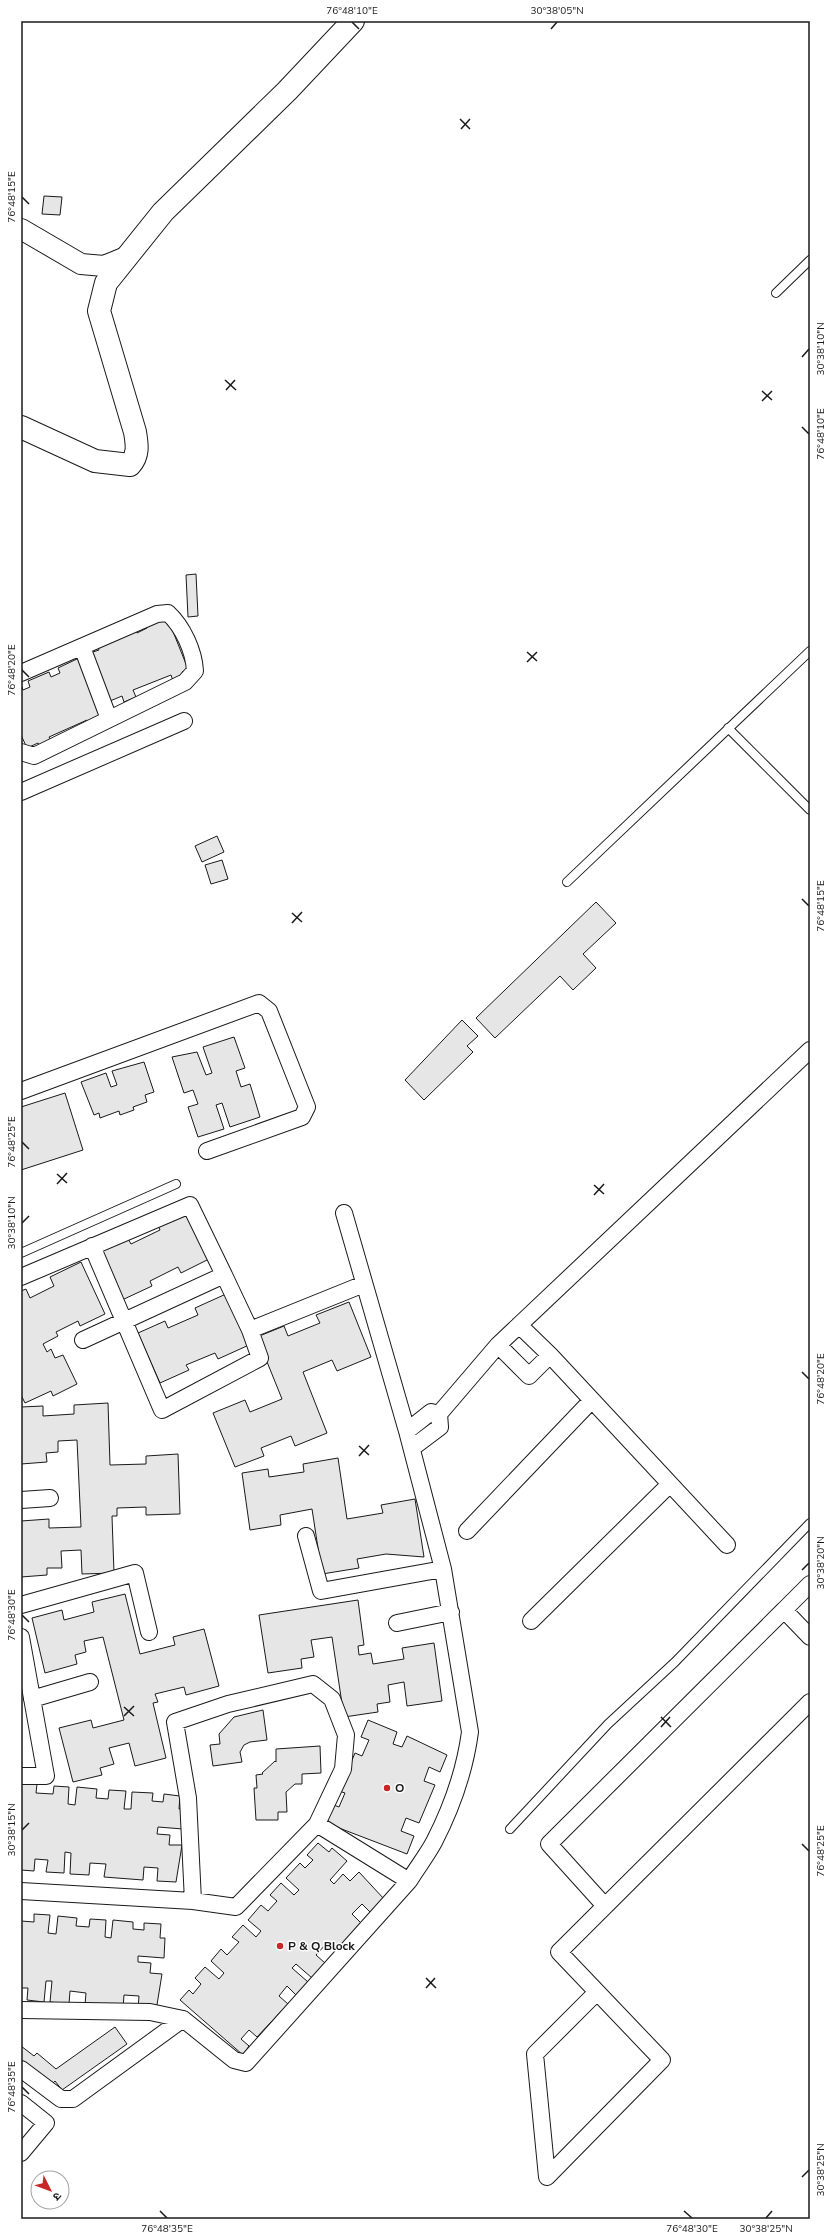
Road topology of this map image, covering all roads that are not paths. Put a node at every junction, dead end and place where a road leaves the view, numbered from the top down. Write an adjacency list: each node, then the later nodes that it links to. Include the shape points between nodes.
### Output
1 (353, 21): 3 (main road, via 287,92 163,212)
2 (21, 228): 3 (street, via 81,264 104,266)
3 (126, 258): 6 (main road, via 106,282 99,311 135,432 137,448 133,461 130,464 95,461)
4 (810, 260): 5 (lane)
5 (776, 294)
6 (21, 427)
7 (82, 647): 9 (street); 10 (street); 10 (street, via 157,614 168,613 177,621 195,659 195,670 185,682)
8 (810, 651): 12 (lane)
9 (21, 673)
10 (109, 719): 13 (street, via 34,756)
11 (184, 721): 14 (street)
12 (728, 728): 15 (lane); 16 (lane)
13 (21, 752)
14 (21, 792)
15 (810, 810)
16 (567, 882)
17 (810, 1050): 28 (street)
18 (21, 1091): 19 (street, via 259,1003 269,1012 307,1107 305,1113 302,1117)
19 (207, 1151)
20 (176, 1184): 23 (lane)
21 (344, 1213): 26 (street)
22 (92, 1246): 24 (street, via 190,1205); 25 (street); 27 (street)
23 (21, 1253)
24 (224, 1276): 27 (street); 29 (street)
25 (21, 1277)
26 (364, 1284): 29 (street); 35 (street)
27 (125, 1321): 29 (street, via 162,1410 260,1358); 30 (street)
28 (519, 1325): 31 (street); 32 (street)
29 (250, 1330)
30 (83, 1340)
31 (498, 1345): 32 (street, via 529,1376); 34 (street)
32 (550, 1356): 33 (street)
33 (592, 1400): 37 (street); 41 (street)
34 (439, 1414): 35 (street, via 430,1412); 36 (street, via 440,1427)
35 (408, 1431): 36 (street)
36 (412, 1448): 44 (street)
37 (670, 1484): 43 (street); 49 (street)
38 (50, 1498): 39 (street)
39 (21, 1500)
40 (810, 1523): 59 (lane, via 675,1662 608,1724)
41 (467, 1531)
42 (306, 1536): 44 (street, via 320,1591)
43 (727, 1545)
44 (443, 1568): 48 (street)
45 (810, 1584): 47 (street)
46 (21, 1605): 51 (street, via 135,1573)
47 (784, 1610): 53 (street); 63 (street, via 549,1844)
48 (451, 1612): 50 (street); 60 (street, via 470,1732 468,1748 434,1842)
49 (531, 1621)
50 (397, 1623)
51 (149, 1632)
52 (21, 1637): 55 (street)
53 (810, 1637)
54 (90, 1682): 55 (street)
55 (32, 1699): 57 (street, via 46,1776)
56 (810, 1702): 63 (street)
57 (21, 1776)
58 (317, 1824): 60 (street); 62 (street, via 236,1906); 62 (street, via 343,1769 346,1735 332,1699 313,1684 228,1704 175,1722 188,1798)
59 (510, 1829)
60 (409, 1881): 66 (street, via 246,2063 234,2060)
61 (21, 1891): 62 (street)
62 (194, 1900)
63 (605, 1906): 64 (street, via 559,1952)
64 (596, 1992): 64 (street, via 662,2060 547,2177 535,2054)
65 (21, 2010): 66 (street, via 150,2012)
66 (183, 2018): 67 (street, via 73,2099 60,2099)
67 (21, 2069)
68 (21, 2103): 69 (street, via 46,2123)
69 (21, 2153)

